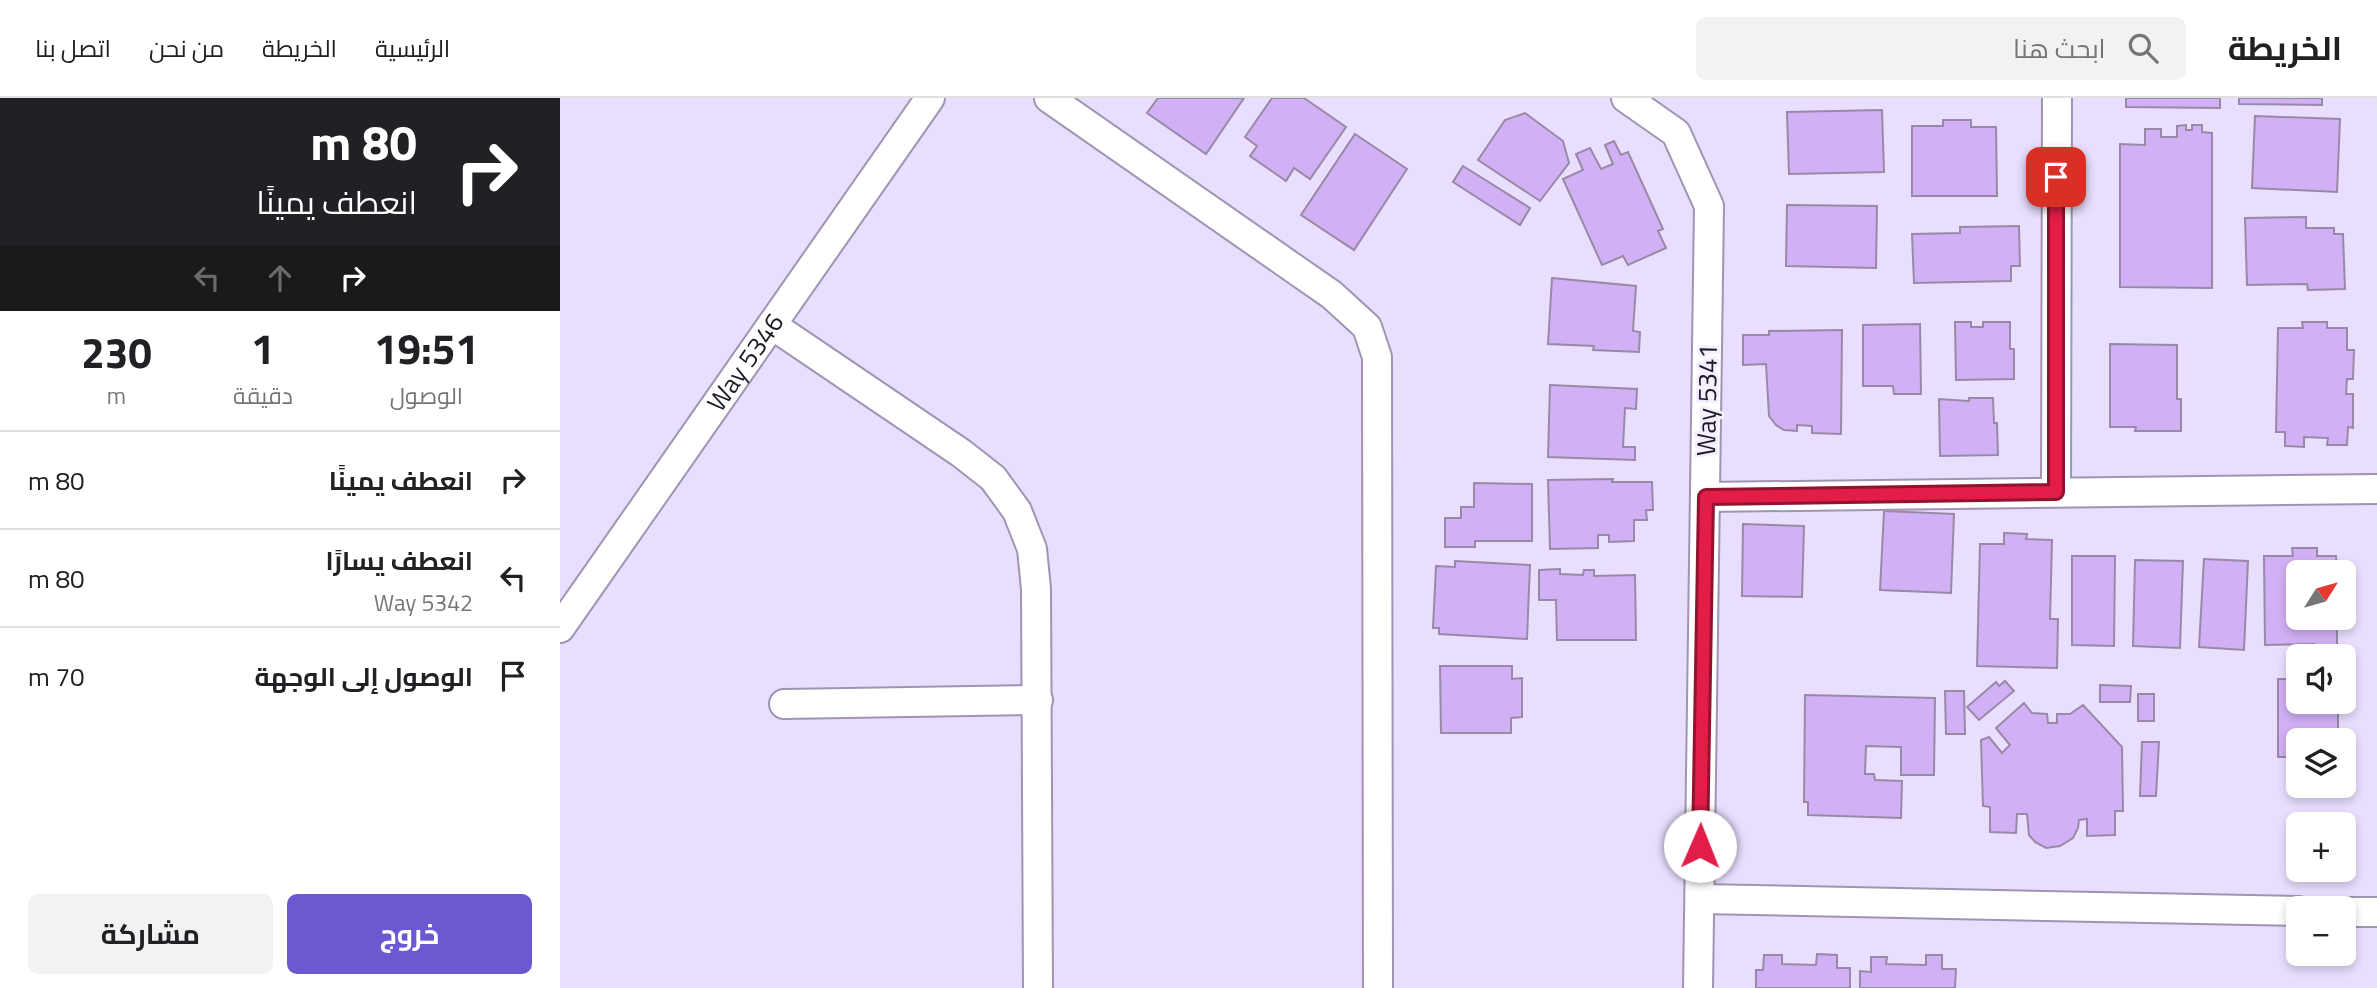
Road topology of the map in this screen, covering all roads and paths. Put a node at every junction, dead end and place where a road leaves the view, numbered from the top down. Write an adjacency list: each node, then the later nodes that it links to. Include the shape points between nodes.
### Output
1 (930, 98): 5 (street, Way 5346)
2 (1049, 98): 17 (street, via 1332,295 1367,327 1377,357)
3 (1626, 98): 8 (street, Way 5341, via 1676,133 1709,206)
4 (2057, 98): 7 (street)
5 (772, 324): 9 (street, Way 5346); 10 (street, via 961,453 993,478 1017,511 1032,549)
6 (2377, 489): 7 (street)
7 (2056, 492): 8 (street)
8 (1706, 497): 12 (street, Way 5341)
9 (560, 628)
10 (1038, 700): 11 (street); 16 (street)
11 (784, 704)
12 (1700, 900): 13 (street); 18 (street, Way 5341)
13 (2286, 911)
14 (2356, 912): 15 (street)
15 (2377, 912)
16 (1038, 988)
17 (1378, 988)
18 (1698, 988)

